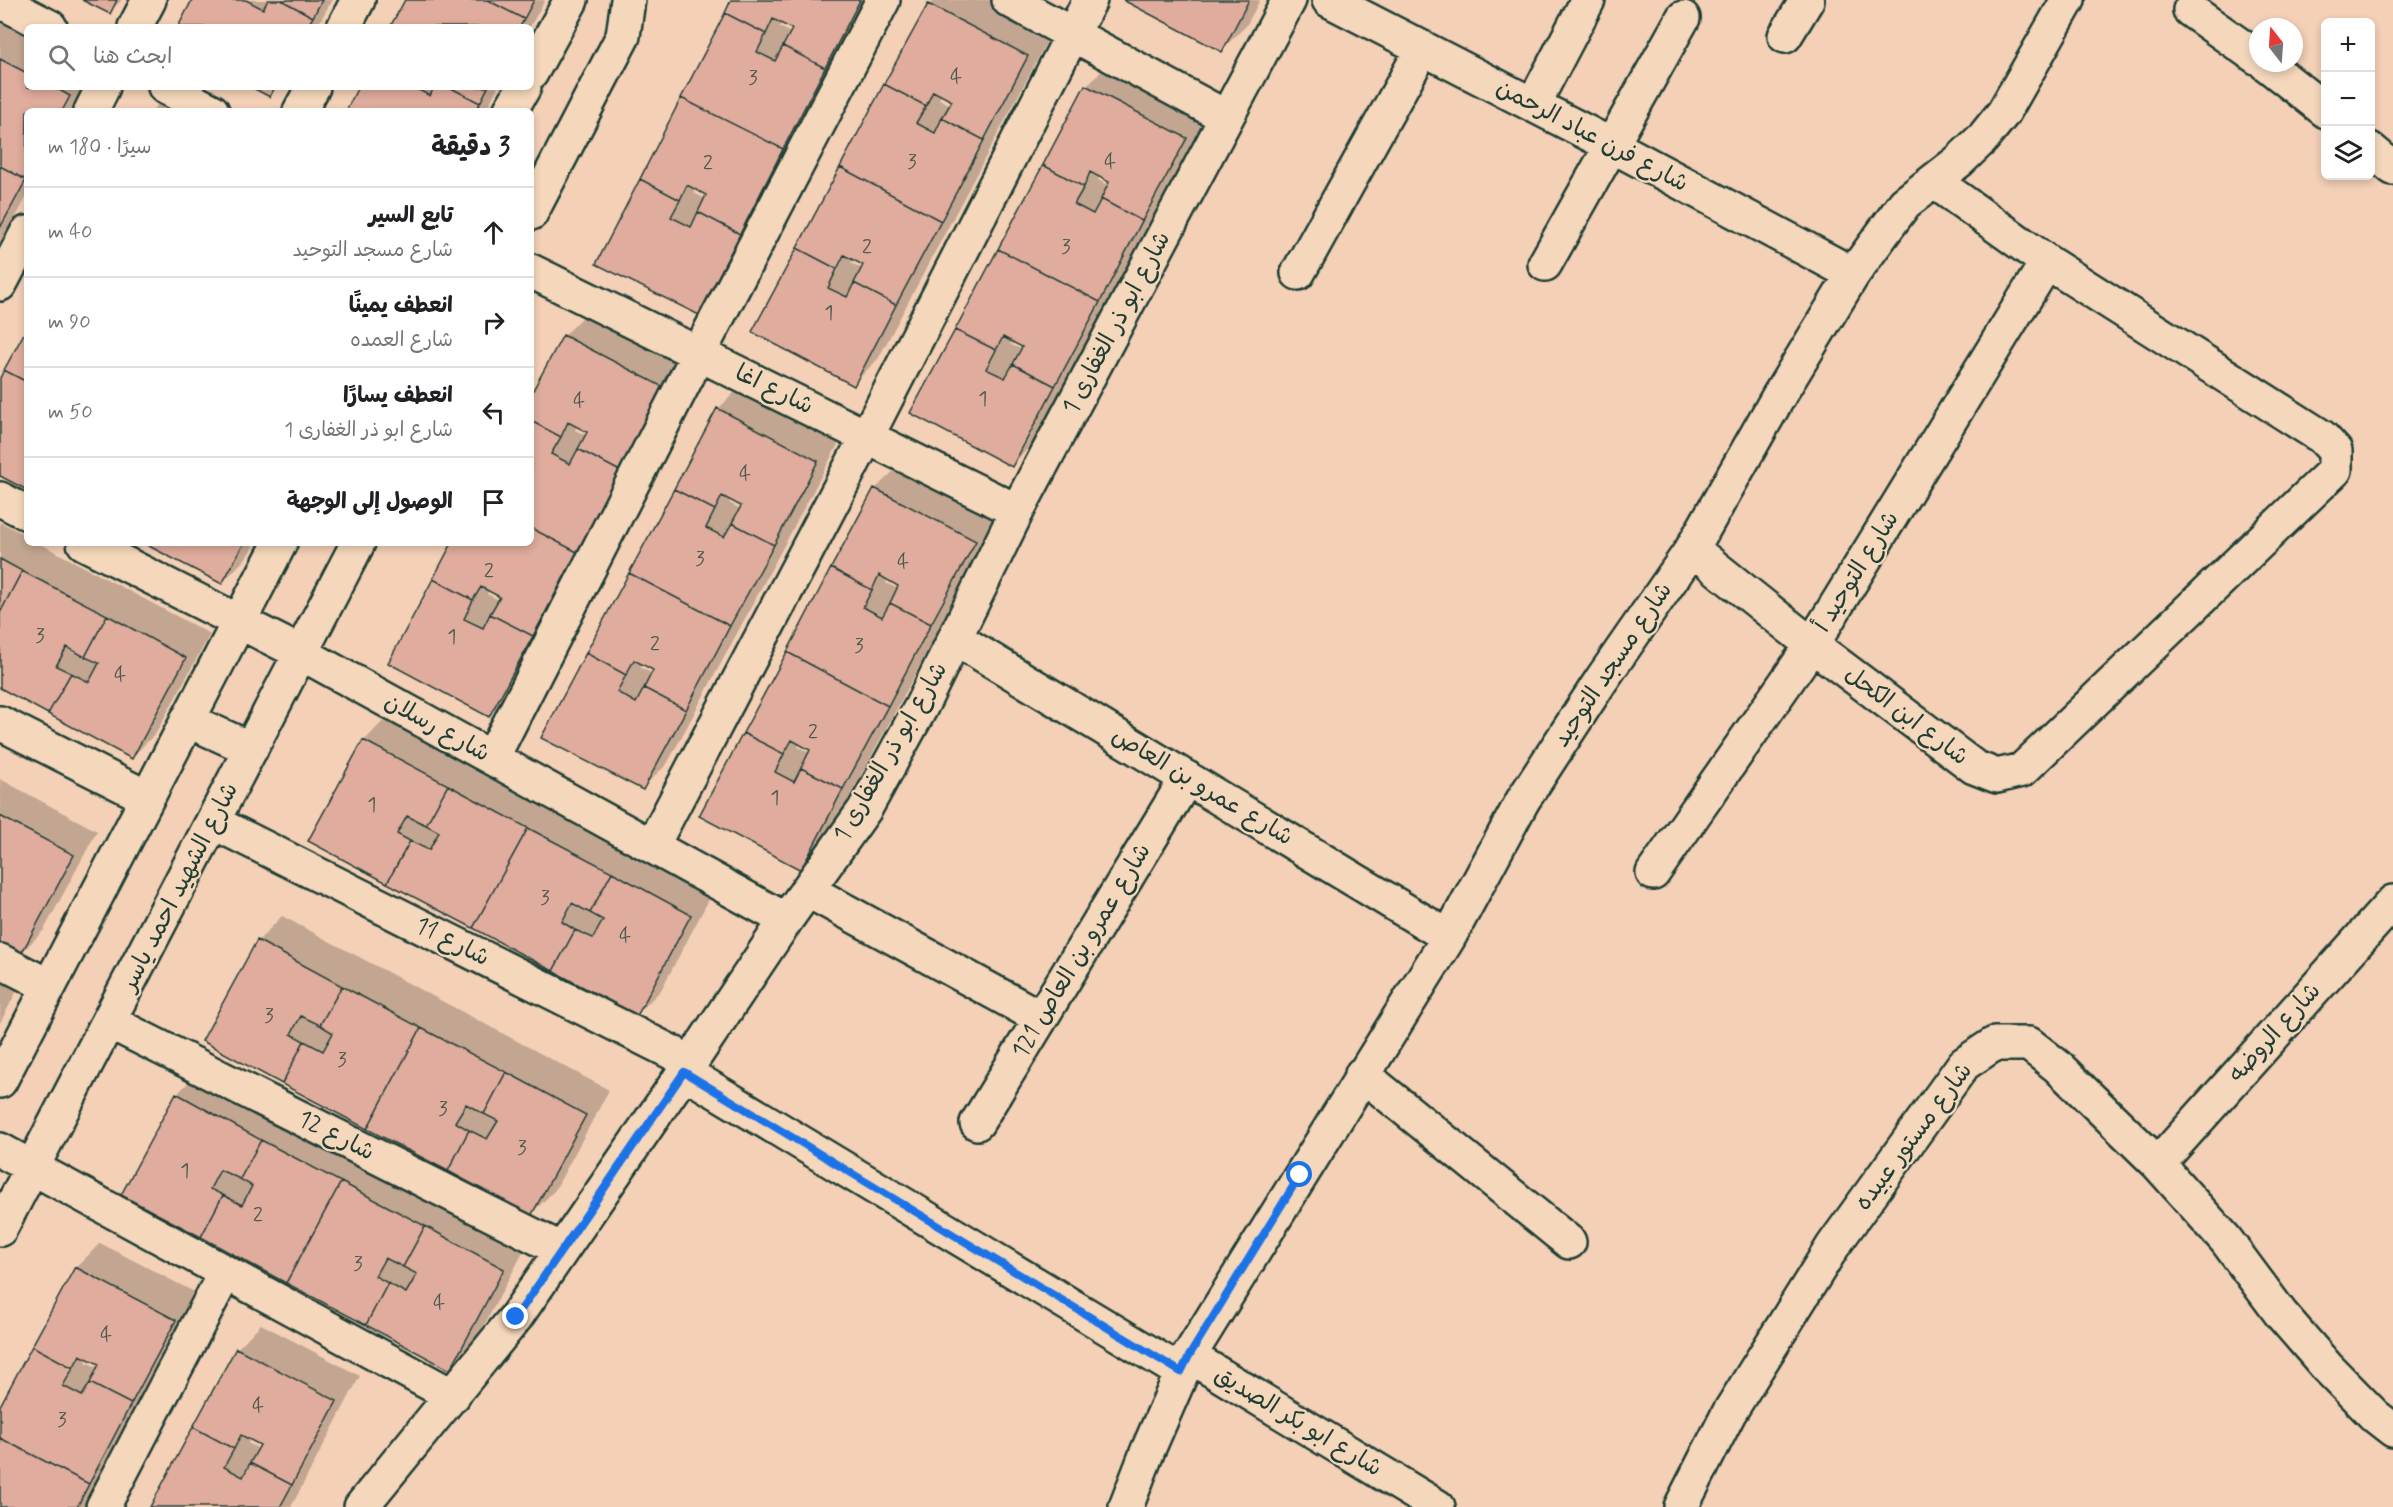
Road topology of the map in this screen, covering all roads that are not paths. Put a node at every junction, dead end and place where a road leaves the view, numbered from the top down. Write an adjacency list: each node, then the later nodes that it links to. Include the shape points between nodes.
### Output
1 (149, 0): 17 (street)
2 (358, 0): 18 (street)
3 (571, 0): 23 (street)
4 (628, 0): 40 (street, via 623,36)
5 (883, 0): 48 (street)
6 (1010, 0): 19 (street)
7 (1090, 0): 19 (street)
8 (1289, 0): 35 (street, شارع ابو ذر الغفارى 1)
9 (1329, 0): 21 (street, شارع فرن عباد الرحمن)
10 (1588, 0): 29 (street)
11 (1807, 0): 20 (street)
12 (2068, 0): 39 (street, شارع مسجد التوحيد, via 2004,112 1983,138)
13 (0, 1): 16 (street)
14 (2190, 10): 22 (street)
15 (1683, 18): 36 (street)
16 (44, 24)
17 (137, 24)
18 (346, 24)
19 (1072, 34): 35 (street); 49 (street)
20 (1785, 36)
21 (1424, 48): 29 (street, شارع فرن عباد الرحمن); 45 (street)
22 (2249, 52)
23 (534, 68)
24 (2276, 72): 34 (street)
25 (102, 90): 30 (street)
26 (171, 90): 31 (street)
27 (311, 90): 32 (street)
28 (522, 90): 33 (street)
29 (1533, 105): 36 (street, شارع فرن عباد الرحمن)
30 (92, 108)
31 (206, 108)
32 (302, 108)
33 (512, 108)
34 (2321, 108)
35 (1226, 117): 52 (street, شارع ابو ذر الغفارى 1)
36 (1611, 145): 43 (street); 46 (street, شارع فرن عباد الرحمن)
37 (2375, 153): 38 (street)
38 (2393, 168)
39 (1935, 182): 42 (street, شارع ابن الكحل); 46 (street, شارع مسجد التوحيد, via 1905,203)
40 (534, 207)
41 (24, 239): 47 (street)
42 (2048, 262): 59 (street, شارع التوحيد أ); 59 (street, شارع ابن الكحل, via 2322,437 2335,451 2336,470 2022,770 1997,776 1974,767)
43 (1545, 264)
44 (534, 272): 48 (street, شارع اغا)
45 (1298, 273)
46 (1852, 274): 56 (street, شارع مسجد التوحيد)
47 (0, 284)
48 (699, 353): 49 (street, شارع اغا); 64 (street)
49 (867, 436): 52 (street, شارع اغا); 68 (street)
50 (0, 499): 51 (street)
51 (24, 511)
52 (1017, 511): 58 (street, شارع ابو ذر الغفارى 1)
53 (90, 546): 57 (street, شارع رسلان)
54 (278, 546): 57 (street)
55 (356, 546): 60 (street, شارع الشهيد احمد ياسر)
56 (1692, 549): 59 (street, شارع ابن الكحل); 73 (street, شارع مسجد التوحيد, via 1523,800)
57 (238, 622): 60 (street, شارع رسلان); 61 (street)
58 (955, 638): 65 (street, شارع عمرو بن العاص); 70 (street, شارع ابو ذر الغفارى 1, via 865,809)
59 (1812, 645): 69 (street, شارع التوحيد أ)
60 (301, 653): 63 (street, شارع الشهيد احمد ياسر); 64 (street, شارع رسلان)
61 (187, 720): 63 (street); 66 (street)
62 (0, 723): 66 (street)
63 (251, 749): 67 (street, شارع الشهيد احمد ياسر)
64 (492, 758): 68 (street, شارع رسلان)
65 (1187, 778): 73 (street, شارع عمرو بن العاص); 76 (street, شارع عمرو بن العاص 121)
66 (146, 797): 75 (street)
67 (213, 822): 77 (street, شارع الشهيد احمد ياسر); 78 (street, شارع 11)
68 (652, 846): 72 (street, شارع رسلان)
69 (1653, 873)
70 (807, 890): 72 (street, شارع ابو ذر الغفارى 1); 76 (street)
71 (2393, 902): 83 (street, شارع الروضه)
72 (786, 920): 78 (street, شارع ابو ذر الغفارى 1)
73 (1449, 937): 79 (street, شارع مسجد التوحيد)
74 (0, 961): 75 (street)
75 (49, 986): 80 (street)
76 (1041, 1018): 81 (street, شارع عمرو بن العاص 121)
77 (110, 1022): 84 (street, شارع الشهيد احمد ياسر); 87 (street, شارع 12)
78 (688, 1067): 87 (street, شارع ابو ذر الغفارى 1); 89 (street, شارع 11)
79 (1362, 1074): 86 (street); 89 (street, شارع مسجد التوحيد)
80 (0, 1081)
81 (977, 1123)
82 (0, 1150): 84 (street)
83 (2158, 1164): 91 (street, شارع مستور عبيده, via 2226,1240 2280,1314 2375,1416); 96 (street, شارع مستور عبيده, via 2029,1044 1994,1044 1964,1064 1833,1246 1729,1413)
84 (32, 1168): 85 (street, شارع الشهيد احمد ياسر); 88 (street)
85 (0, 1229)
86 (1569, 1242)
87 (562, 1250): 90 (street, شارع ابو ذر الغفارى 1, via 516,1317)
88 (225, 1272): 90 (street); 92 (street)
89 (1185, 1364): 94 (street, شارع مسجد التوحيد); 95 (street, شارع ابو بكر الصديق)
90 (453, 1396): 93 (street, شارع ابو ذر الغفارى 1)
91 (2393, 1430)
92 (103, 1507)
93 (361, 1507)
94 (1126, 1507)
95 (1438, 1507)
96 (1681, 1507)

